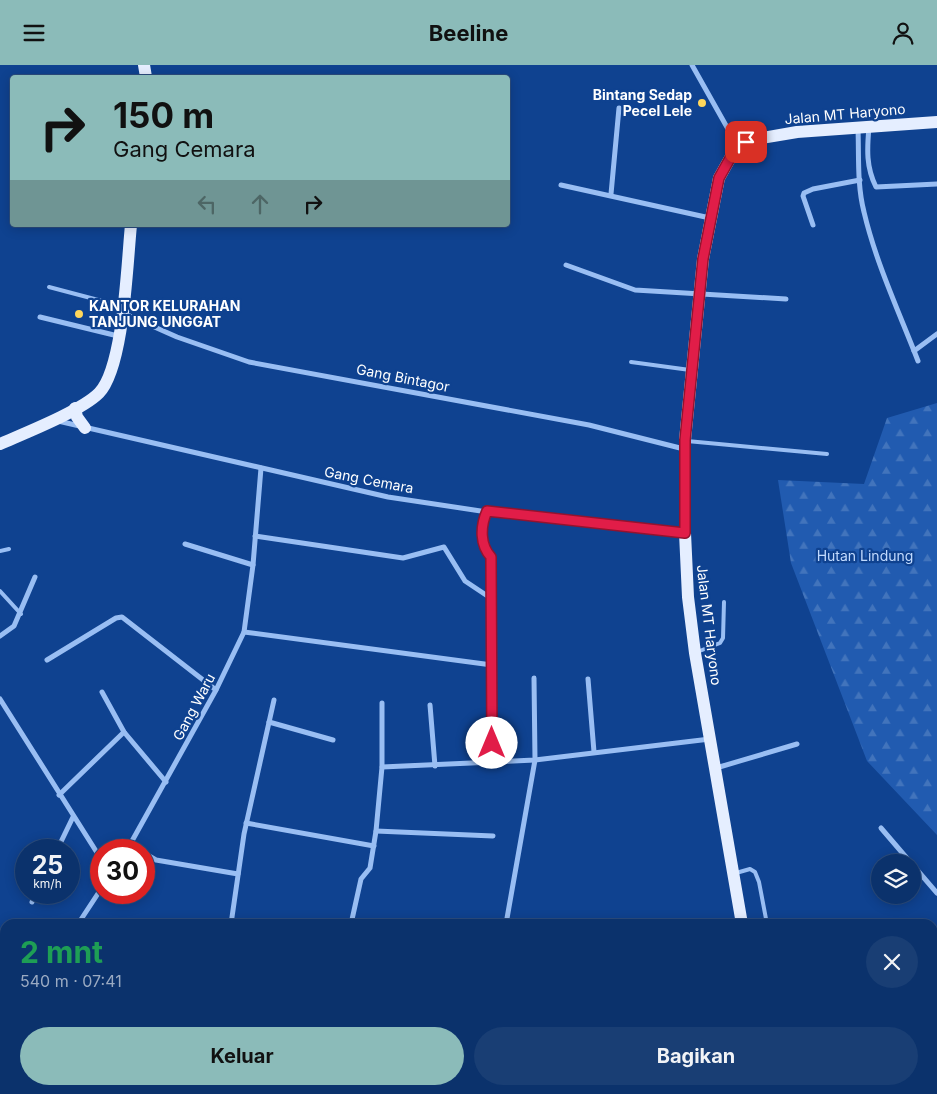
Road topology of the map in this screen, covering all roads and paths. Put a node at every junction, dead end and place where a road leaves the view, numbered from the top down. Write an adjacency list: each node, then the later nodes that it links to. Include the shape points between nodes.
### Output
1 (692, 65): 5 (street)
2 (619, 108): 9 (street)
3 (937, 121): 4 (main road, Jalan MT Haryono)
4 (864, 127): 5 (main road, Jalan MT Haryono, via 797,132); 6 (street); 7 (street, via 869,174 876,187)
5 (737, 146): 10 (main road, Jalan MT Haryono, via 719,178)
6 (860, 180): 11 (street, via 804,193); 21 (street, via 864,212 889,289)
7 (937, 184)
8 (561, 185): 9 (street)
9 (611, 194): 10 (street)
10 (711, 218): 15 (main road, Jalan MT Haryono)
11 (813, 225)
12 (131, 227): 17 (main road)
13 (566, 265): 15 (street, via 635,290)
14 (49, 287): 17 (lane)
15 (700, 295): 16 (street); 24 (main road, Jalan MT Haryono)
16 (786, 299)
17 (123, 310): 20 (main road); 29 (street, Gang Bintagor, via 177,337 249,362)
18 (40, 317): 20 (street)
19 (937, 334): 21 (street)
20 (118, 337): 25 (main road, via 114,361 103,387 95,397)
21 (914, 351): 22 (street)
22 (918, 361)
23 (631, 362): 24 (lane)
24 (692, 371): 29 (main road, Jalan MT Haryono)
25 (75, 408): 26 (main road); 27 (main road)
26 (53, 420): 27 (street, Gang Cemara); 28 (main road)
27 (85, 428): 31 (street, Gang Cemara)
28 (0, 444)
29 (685, 445): 30 (lane); 33 (main road, Jalan MT Haryono)
30 (827, 454)
31 (261, 468): 32 (street, Gang Cemara, via 388,497); 34 (street)
32 (487, 511): 33 (street, Gang Cemara); 41 (street, via 482,532 484,549 491,557)
33 (685, 533): 46 (main road, Jalan MT Haryono)
34 (255, 536): 38 (street, Gang Waru); 41 (street, via 403,558 444,547 465,581)
35 (185, 544): 38 (street)
36 (9, 549): 37 (lane)
37 (0, 551)
38 (253, 565): 44 (street, Gang Waru)
39 (35, 577): 43 (street)
40 (0, 591): 43 (lane)
41 (492, 599): 48 (street)
42 (724, 601): 46 (lane, via 720,643)
43 (21, 614): 45 (street, via 14,626)
44 (244, 632): 48 (street); 51 (street, Gang Waru)
45 (0, 636)
46 (695, 653): 59 (main road, Jalan MT Haryono)
47 (47, 660): 51 (street, via 122,617)
48 (492, 665): 64 (street)
49 (534, 678): 63 (street)
50 (588, 679): 62 (street)
51 (216, 691): 68 (street, Gang Waru)
52 (102, 692): 58 (street)
53 (0, 699): 69 (street)
54 (274, 700): 57 (street)
55 (382, 703): 66 (street)
56 (430, 705): 65 (street)
57 (269, 723): 60 (street); 71 (street)
58 (124, 732): 68 (street); 69 (street)
59 (711, 739): 62 (street); 67 (main road, Jalan MT Haryono)
60 (333, 740)
61 (797, 744): 67 (street)
62 (594, 752): 63 (street)
63 (535, 760): 64 (street); 89 (street)
64 (492, 763): 65 (street)
65 (435, 766): 66 (street)
66 (382, 767): 73 (street)
67 (715, 768): 81 (main road, Jalan MT Haryono)
68 (166, 782): 76 (street, Gang Waru)
69 (59, 795): 70 (street)
70 (73, 817): 75 (street); 77 (street)
71 (246, 823): 78 (street); 82 (street)
72 (881, 828): 79 (street)
73 (376, 831): 74 (street); 78 (street)
74 (493, 836)
75 (62, 839)
76 (134, 839)
77 (90, 842)
78 (374, 847): 88 (street, via 370,871 361,879)
79 (904, 854)
80 (155, 859): 82 (street)
81 (733, 873): 90 (main road, Jalan MT Haryono); 91 (lane, via 750,869 755,872 760,882)
82 (238, 874): 87 (street)
83 (921, 874): 84 (street)
84 (937, 893)
85 (91, 904): 86 (street)
86 (81, 919)
87 (233, 919)
88 (352, 919)
89 (507, 919)
90 (741, 919)
91 (766, 919)

